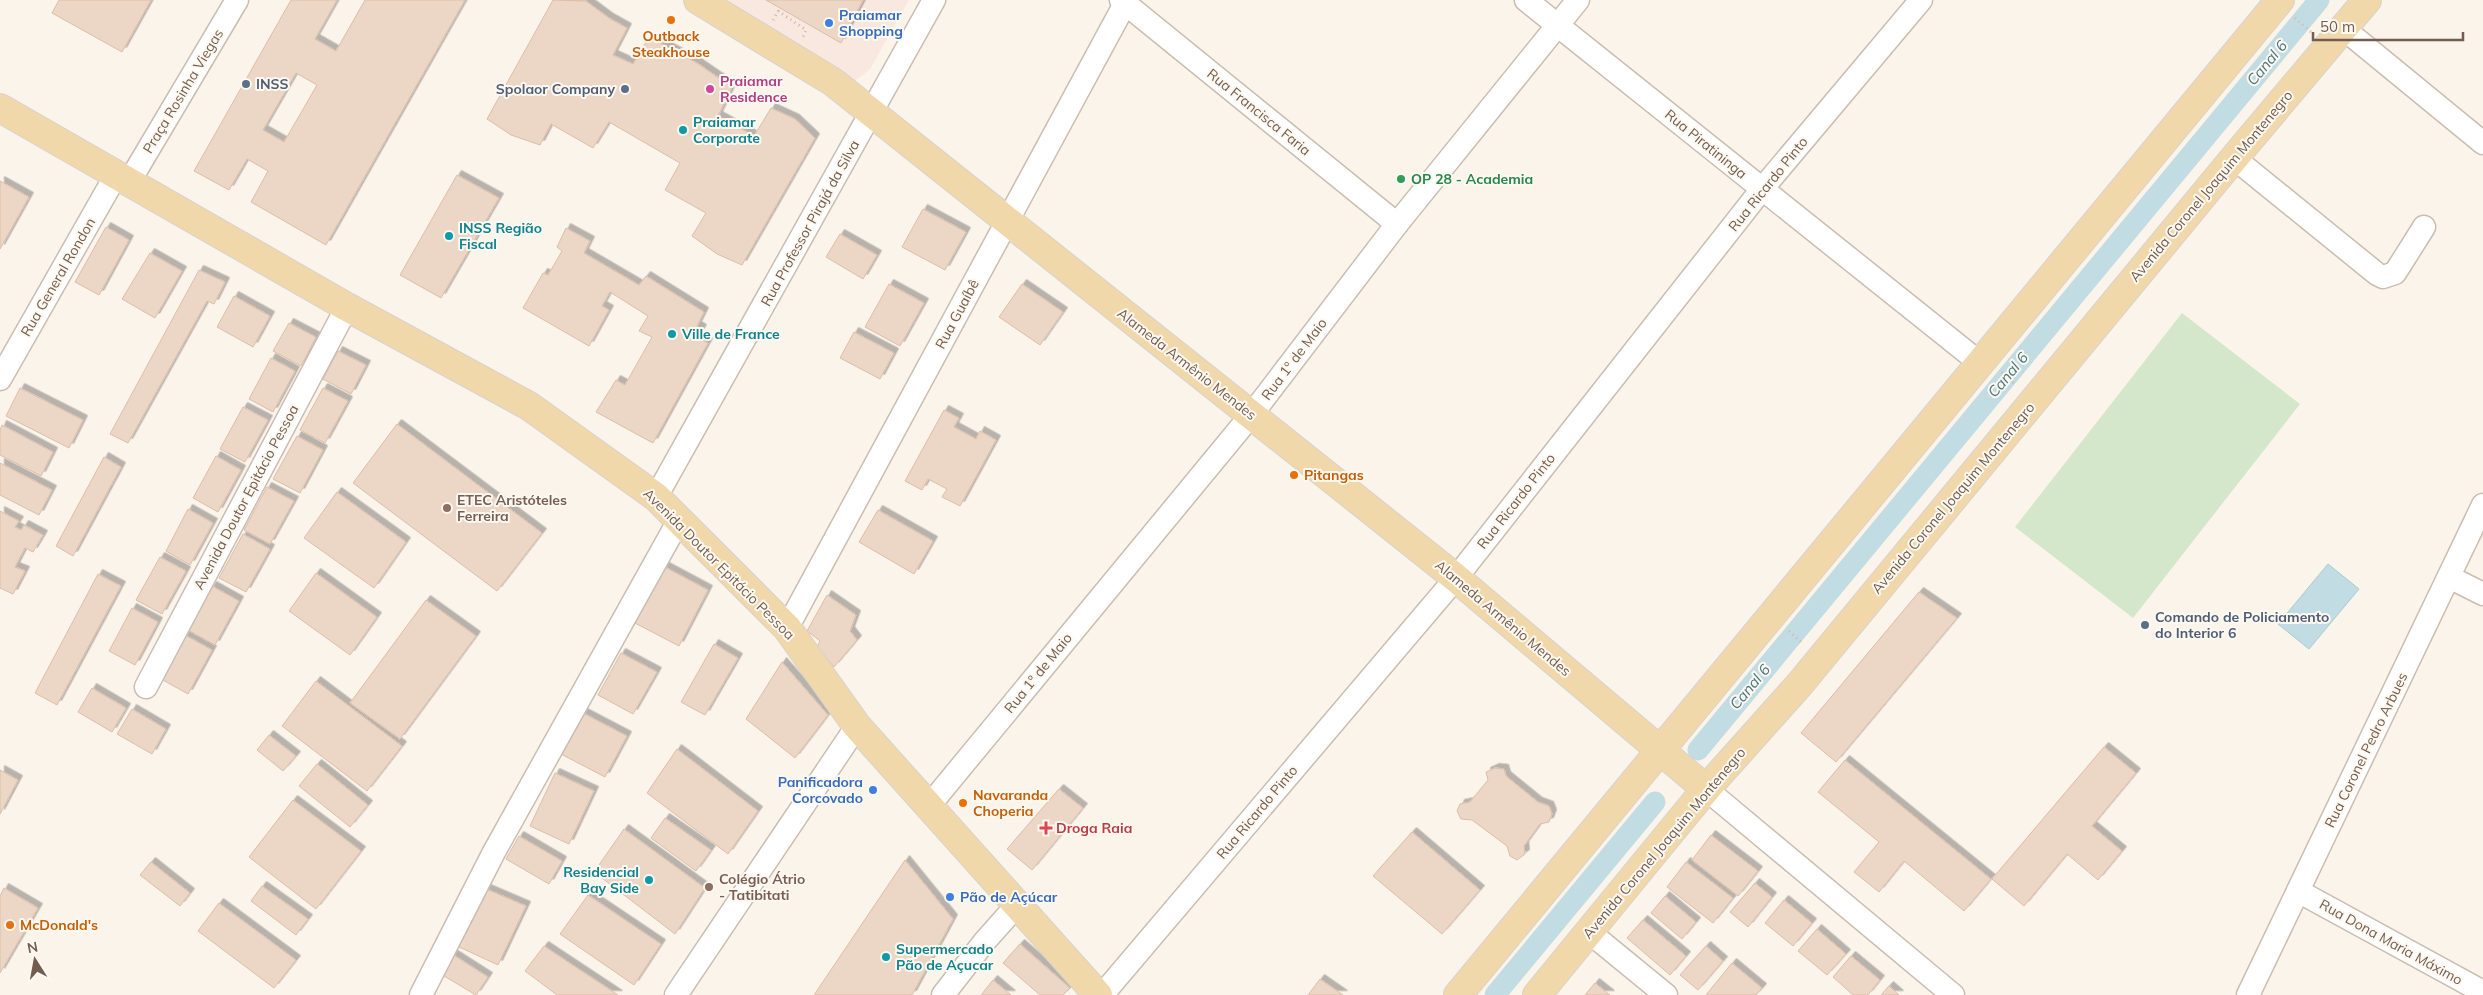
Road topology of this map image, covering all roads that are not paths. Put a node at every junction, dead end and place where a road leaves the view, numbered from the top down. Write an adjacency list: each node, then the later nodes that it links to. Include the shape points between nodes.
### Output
1 (236, 0): 16 (street, Praça Rosinha Viegas)
2 (698, 0): 13 (main road, Alameda Armênio Mendes, via 833,82)
3 (934, 0): 13 (street, Rua Professor Pirajá da Silva)
4 (1526, 0): 10 (street, Rua Piratininga)
5 (1578, 0): 10 (street, Rua 1º de Maio)
6 (1921, 0): 17 (street, Rua Ricardo Pinto)
7 (2280, 0): 22 (main road)
8 (2367, 0): 11 (main road, Avenida Coronel Joaquim Montenegro)
9 (1124, 1): 18 (street, Rua Guaíbê); 19 (street, Rua Francisca Faria)
10 (1558, 24): 17 (street, Rua Piratininga); 19 (street, Rua 1º de Maio)
11 (2344, 29): 14 (street); 15 (main road, Avenida Coronel Joaquim Montenegro)
12 (0, 108): 16 (main road, Avenida Doutor Epitácio Pessoa)
13 (872, 112): 18 (main road, Alameda Armênio Mendes); 25 (street, Rua Professor Pirajá da Silva)
14 (2483, 143)
15 (2234, 158): 20 (street, via 2376,274 2395,273); 35 (main road, Avenida Coronel Joaquim Montenegro, via 1799,685)
16 (122, 178): 21 (main road, Avenida Doutor Epitácio Pessoa); 23 (street, Rua General Rondon)
17 (1762, 189): 22 (street, Rua Piratininga); 29 (street, Rua Ricardo Pinto)
18 (1006, 221): 24 (main road, Alameda Armênio Mendes); 31 (street, Rua Guaíbê)
19 (1397, 224): 24 (street, Rua 1º de Maio)
20 (2424, 226)
21 (347, 307): 25 (main road, Avenida Doutor Epitácio Pessoa, via 529,406); 32 (street, Avenida Doutor Epitácio Pessoa)
22 (1980, 363): 34 (main road)
23 (0, 379)
24 (1252, 414): 29 (main road, Alameda Armênio Mendes); 36 (street, Rua 1º de Maio)
25 (656, 497): 27 (main road, Avenida Doutor Epitácio Pessoa)
26 (2483, 505): 28 (street, Rua Coronel Pedro Arbues)
27 (678, 520): 31 (main road, Avenida Doutor Epitácio Pessoa); 41 (street, via 494,852)
28 (2449, 577): 30 (street); 37 (street, Rua Coronel Pedro Arbues)
29 (1456, 578): 34 (main road, Alameda Armênio Mendes); 45 (street, Rua Ricardo Pinto)
30 (2483, 594)
31 (787, 628): 33 (main road, Avenida Doutor Epitácio Pessoa)
32 (146, 687)
33 (857, 726): 36 (main road, Avenida Doutor Epitácio Pessoa); 42 (street)
34 (1668, 756): 35 (main road, Alameda Armênio Mendes); 46 (main road)
35 (1701, 785): 39 (main road, Avenida Coronel Joaquim Montenegro); 49 (street)
36 (928, 807): 38 (main road, Avenida Doutor Epitácio Pessoa)
37 (2298, 891): 40 (street, Rua Dona Maria Máximo); 50 (street, Rua Coronel Pedro Arbues)
38 (1017, 905): 43 (street); 44 (main road, Avenida Doutor Epitácio Pessoa)
39 (1589, 932): 47 (main road, Avenida Coronel Joaquim Montenegro); 48 (street)
40 (2481, 990)
41 (421, 995)
42 (676, 995)
43 (943, 995)
44 (1098, 995)
45 (1102, 995)
46 (1458, 995)
47 (1537, 995)
48 (1666, 995)
49 (1953, 995)
50 (2248, 995)

